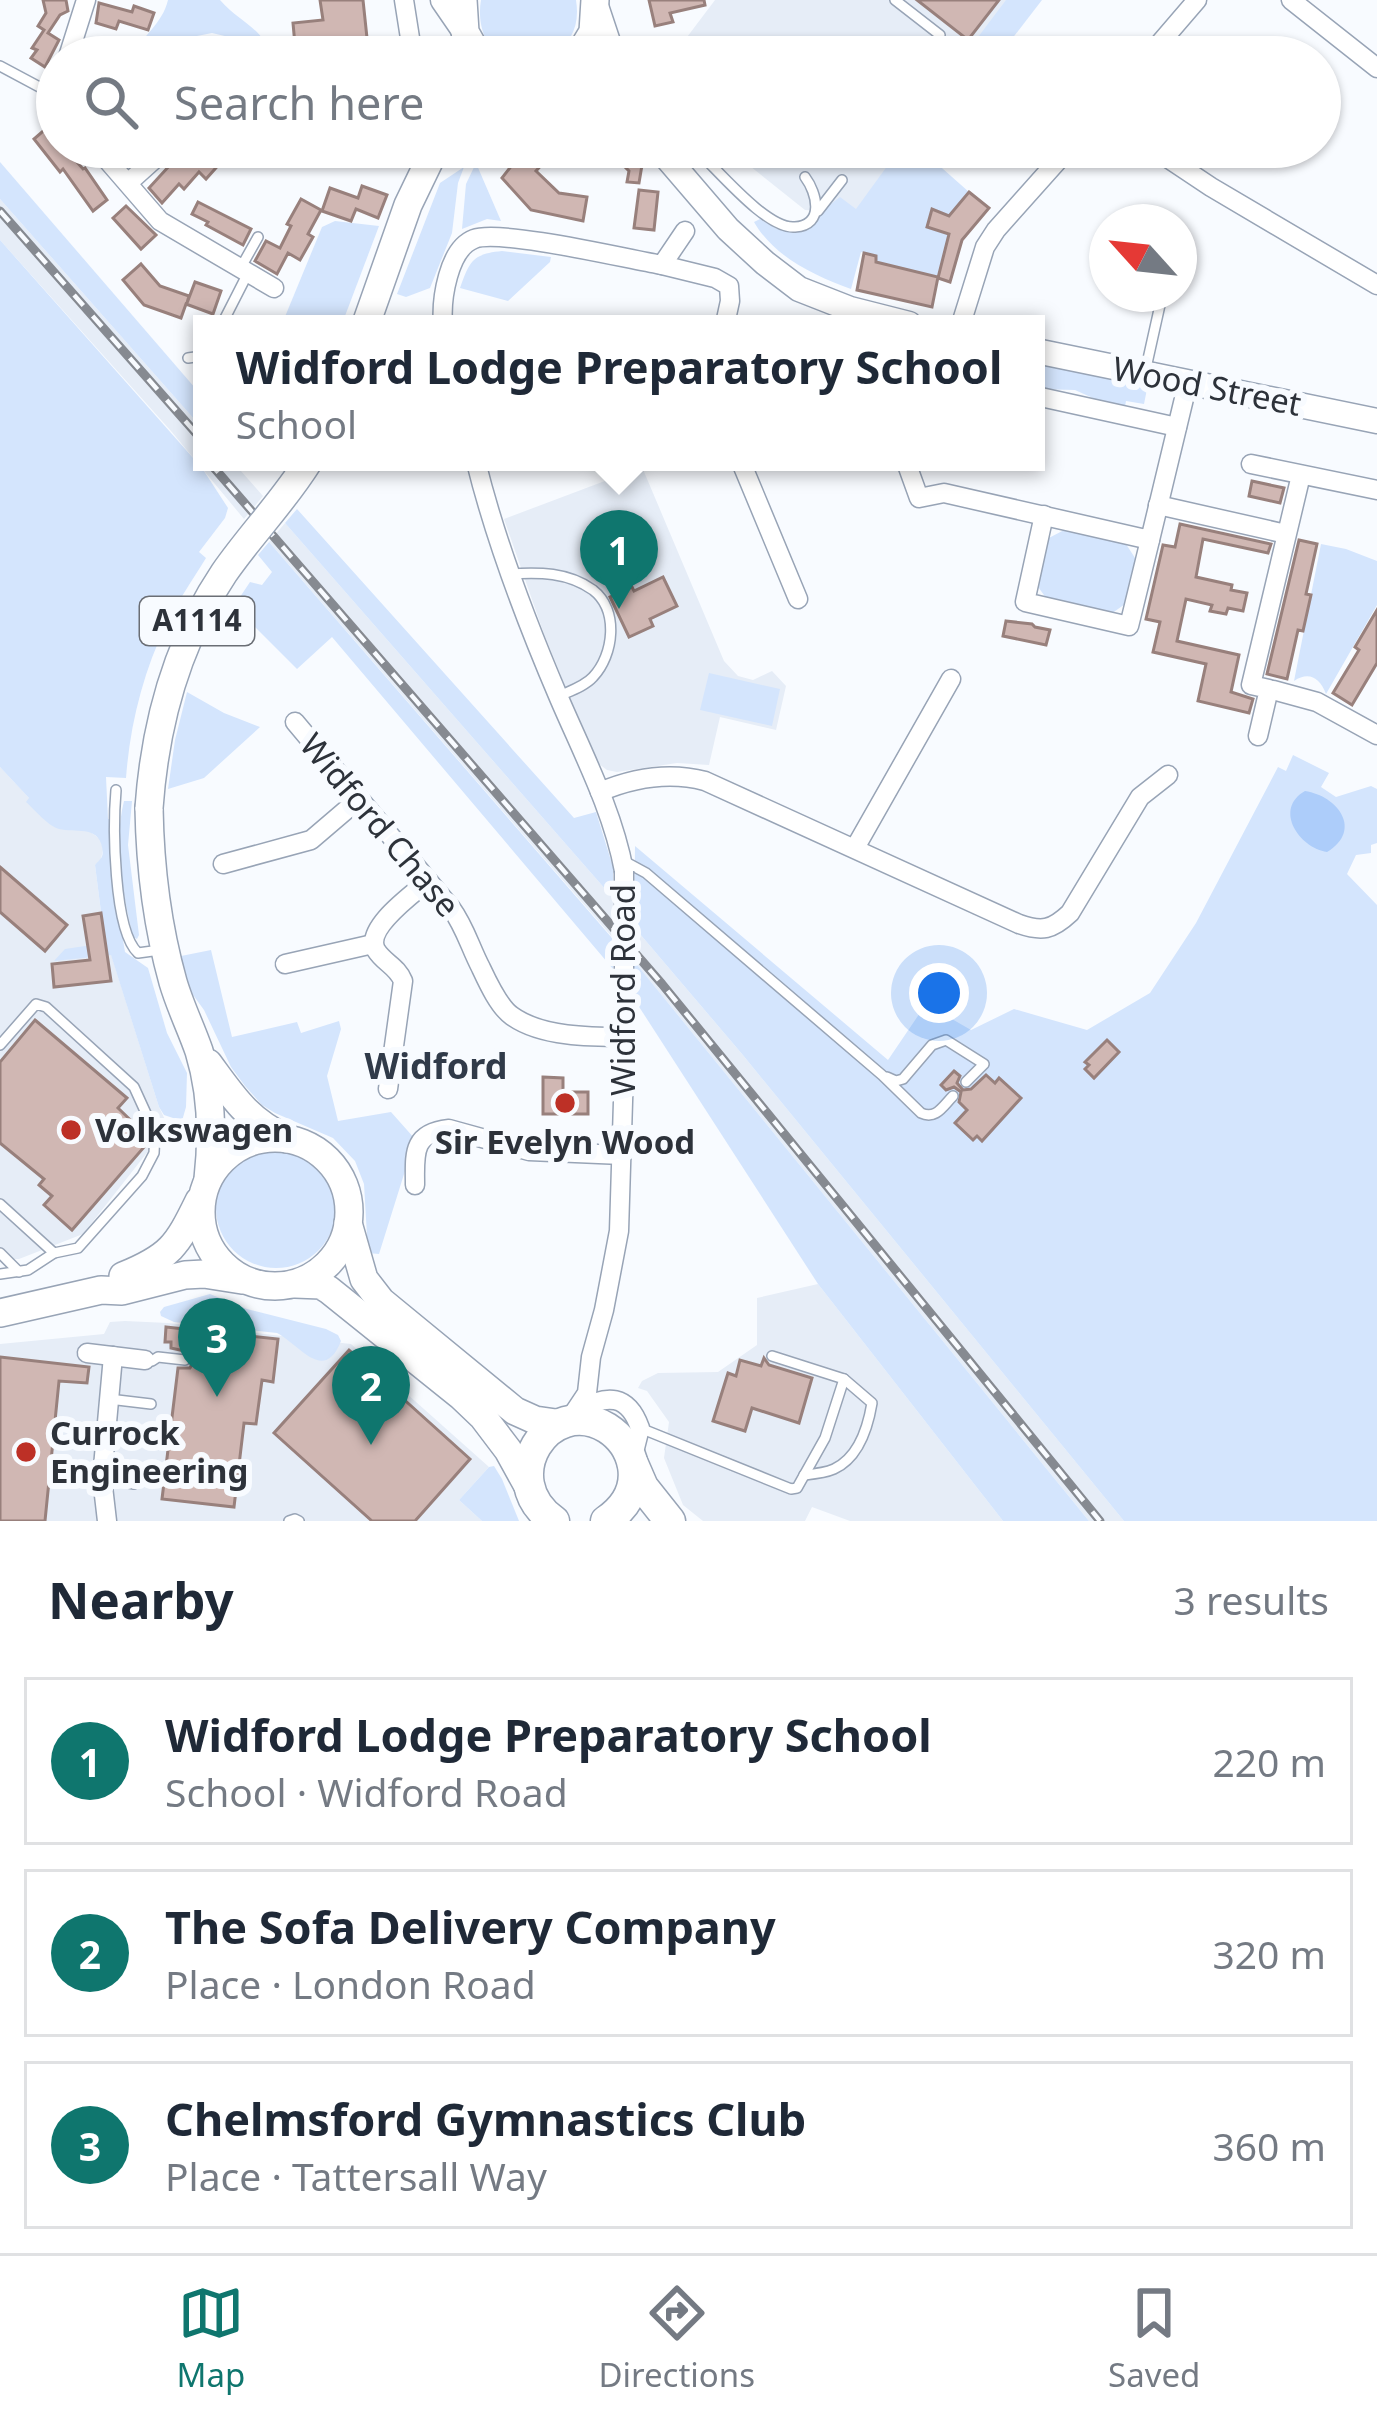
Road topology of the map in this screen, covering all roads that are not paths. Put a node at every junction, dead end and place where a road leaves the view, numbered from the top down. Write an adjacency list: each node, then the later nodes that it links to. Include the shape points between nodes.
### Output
1 (86, 0): 10 (street)
2 (404, 0): 11 (street)
3 (443, 0): 12 (main road)
4 (463, 0): 13 (main road)
5 (895, 0): 9 (lane)
6 (1197, 0): 16 (street)
7 (1291, 0): 17 (street)
8 (595, 2): 14 (main road); 15 (main road)
9 (940, 35)
10 (75, 36)
11 (409, 36)
12 (465, 36)
13 (470, 36)
14 (591, 36)
15 (607, 36)
16 (1166, 36)
17 (1337, 36)
18 (1341, 40): 20 (street)
19 (0, 66): 21 (lane)
20 (1377, 68)
21 (36, 85)
22 (115, 168): 31 (street)
23 (145, 168): 31 (street)
24 (426, 168): 41 (main road)
25 (677, 168): 44 (main road, via 774,271 825,302)
26 (716, 168): 32 (lane, via 770,218 790,228)
27 (1051, 168): 45 (street, via 985,247)
28 (1182, 168): 37 (street)
29 (805, 176): 32 (lane, via 817,197)
30 (842, 180): 32 (lane)
31 (128, 183): 36 (street, via 160,221)
32 (811, 220)
33 (685, 231): 35 (street)
34 (258, 237): 36 (lane)
35 (662, 266): 42 (street, via 484,236 463,246); 43 (street, via 728,286)
36 (244, 271): 38 (street); 40 (lane)
37 (1377, 285)
38 (274, 288)
39 (1158, 312): 49 (lane)
40 (226, 315)
41 (370, 315)
42 (444, 315)
43 (727, 315)
44 (875, 315)
45 (964, 315)
46 (1045, 353): 49 (main road, Wood Street)
47 (193, 357): 48 (lane)
48 (188, 358)
49 (1144, 374): 50 (main road, Wood Street)
50 (1188, 382): 52 (main road, Wood Street); 53 (street)
51 (1045, 398): 53 (street)
52 (1377, 421)
53 (1177, 427): 61 (street)
54 (1251, 464): 59 (street)
55 (302, 471): 82 (main road, A1114, bridge, via 193,628 160,720 149,808)
56 (479, 471): 65 (street, Widford Road)
57 (745, 471): 66 (street)
58 (909, 471): 62 (street, via 919,498 944,493)
59 (1301, 475): 60 (street); 63 (street)
60 (1377, 490)
61 (1158, 505): 63 (street); 64 (street)
62 (1044, 515): 64 (street); 64 (street, via 1025,602 1046,607 1129,626)
63 (1286, 534): 72 (street, via 1251,685 1269,689)
64 (1150, 540)
65 (509, 574): 69 (street, Widford Road); 69 (lane, via 550,573 580,583 599,595 610,617 604,660 592,680)
66 (798, 599)
67 (951, 679): 77 (street)
68 (1273, 690): 71 (street, via 1317,702)
69 (558, 696): 75 (street, Widford Road)
70 (295, 722): 76 (street, Widford Chase)
71 (1377, 735)
72 (1258, 736)
73 (1168, 775): 77 (street, via 1140,797 1070,913 1047,931)
74 (116, 790): 82 (lane, via 116,874 128,940 138,953)
75 (600, 792): 77 (street, via 687,776); 79 (street, Widford Road)
76 (359, 799): 78 (street, via 311,841); 80 (street, Widford Chase)
77 (855, 848)
78 (223, 865)
79 (623, 866): 84 (street, Widford Road, bridge); 87 (lane, via 646,873)
80 (428, 881): 81 (street, via 390,915); 84 (street, Widford Chase, via 464,927 511,1015 559,1033)
81 (373, 944): 83 (street); 89 (street, via 403,980)
82 (165, 948): 86 (main road, A1114)
83 (285, 964)
84 (625, 1037): 92 (street, Widford Road)
85 (0, 1045): 98 (lane, via 36,1004 46,1007 134,1088 155,1133 142,1176 78,1247)
86 (199, 1050): 91 (main road, A1114, via 238,1106); 94 (main road, A1114, via 212,1121)
87 (882, 1075): 88 (lane, via 903,1079 946,1040 984,1064); 90 (lane, via 928,1116)
88 (967, 1082)
89 (388, 1089)
90 (953, 1096)
91 (287, 1139): 94 (main road, via 241,1146); 96 (main road, A1114, via 334,1167)
92 (622, 1155): 93 (street, via 529,1151 438,1130 416,1148); 105 (street, Widford Road, via 619,1231)
93 (416, 1185)
94 (206, 1188): 101 (main road, A1114, via 202,1218 210,1247); 103 (main road, via 170,1252)
95 (0, 1204): 98 (lane)
96 (348, 1222): 102 (main road, via 328,1264); 115 (main road, A1114, via 364,1279 381,1300 515,1411)
97 (0, 1253): 99 (lane)
98 (54, 1253): 99 (lane)
99 (19, 1272): 100 (lane)
100 (0, 1274)
101 (252, 1282): 102 (main road); 103 (main road, via 204,1274)
102 (285, 1285): 121 (main road, via 329,1289 461,1396 493,1428)
103 (101, 1290): 104 (main road)
104 (0, 1313)
105 (600, 1327): 113 (street, Widford Road, via 597,1371); 115 (street, Widford Road, via 587,1393)
106 (87, 1353): 107 (street)
107 (112, 1356): 110 (street); 112 (street)
108 (772, 1356): 111 (lane)
109 (185, 1360): 110 (lane)
110 (151, 1363)
111 (844, 1379): 118 (lane); 118 (lane, via 872,1403 859,1446 832,1470)
112 (108, 1399): 114 (lane); 119 (street)
113 (622, 1402): 115 (street, via 588,1405); 116 (street, Widford Road)
114 (151, 1404)
115 (568, 1420): 117 (highway, via 605,1427); 121 (highway, via 532,1452 527,1470)
116 (640, 1428): 117 (street); 118 (lane, via 791,1489)
117 (633, 1462): 122 (highway, via 628,1499); 126 (highway)
118 (804, 1475)
119 (102, 1478): 120 (lane); 123 (street)
120 (142, 1479)
121 (540, 1510)
122 (614, 1520)
123 (106, 1521)
124 (289, 1521): 125 (lane)
125 (299, 1521)
126 (670, 1521)

